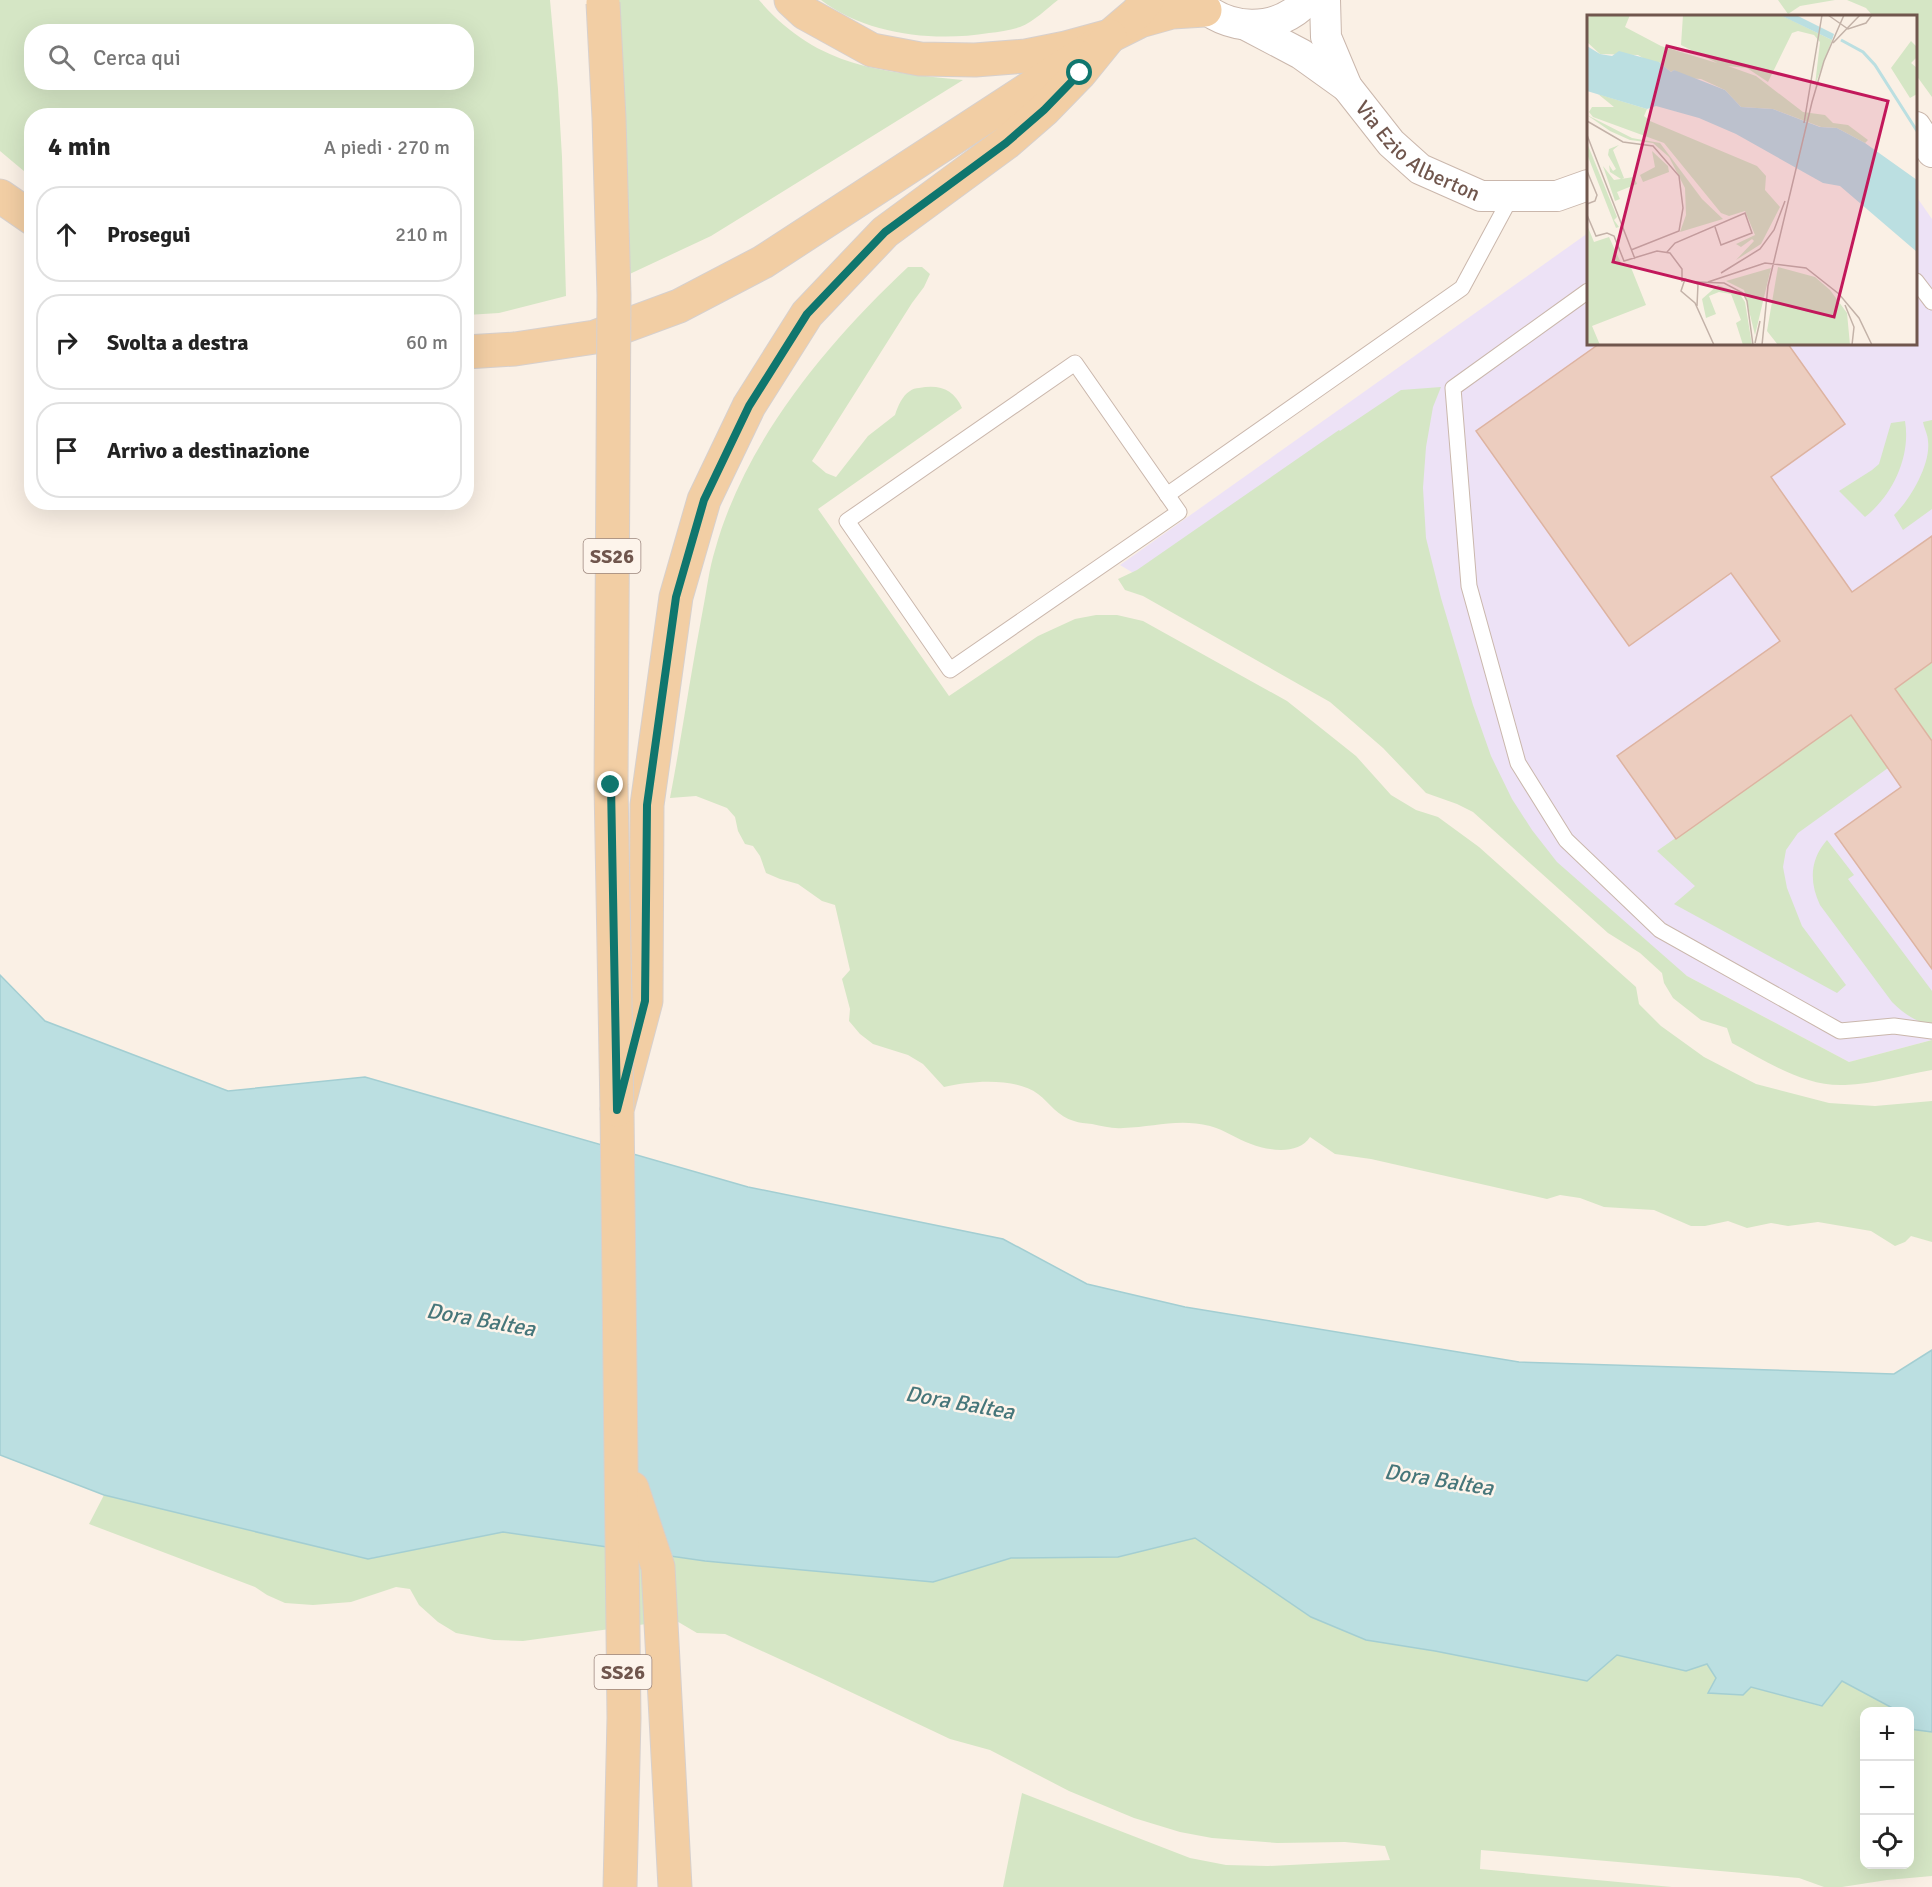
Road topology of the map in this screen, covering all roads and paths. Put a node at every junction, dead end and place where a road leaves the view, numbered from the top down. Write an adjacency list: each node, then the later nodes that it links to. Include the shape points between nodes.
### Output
1 (791, 0): 8 (main road, via 805,13 872,50 920,59 1026,56)
2 (1147, 0): 8 (main road)
3 (1308, 0): 7 (street, via 1284,18)
4 (1325, 0): 9 (street, Via Ezio Alberton, via 1326,37)
5 (603, 1): 20 (main road, SS26, bridge, via 614,295 611,785)
6 (1200, 5): 7 (street, via 1224,21); 8 (main road, via 1140,21)
7 (1246, 25): 9 (street, via 1301,54)
8 (1110, 36): 17 (main road, via 763,262 679,306 595,337); 20 (main road, bridge, via 1044,110 1006,143 885,232 807,314 749,406 704,500 676,597 647,805 645,1001)
9 (1347, 87): 13 (street, Via Ezio Alberton, via 1390,143 1420,170 1481,196)
10 (1917, 129): 11 (street)
11 (1932, 152)
12 (1587, 185): 13 (street, Via Ezio Alberton, via 1557,196)
13 (1511, 197): 18 (lane, via 1462,288)
14 (1917, 282): 16 (lane)
15 (1587, 292): 19 (lane, via 1453,388 1469,586 1518,763 1566,840 1660,930 1840,1031 1894,1026)
16 (1932, 302)
17 (474, 352)
18 (1167, 495): 18 (lane, via 1075,363 847,521 950,670 1179,512)
19 (1932, 1030)
20 (617, 1110): 21 (main road, SS26)
21 (622, 1456): 22 (main road, SS26, via 624,1718); 23 (main road, via 657,1567)
22 (620, 1887)
23 (675, 1887)

